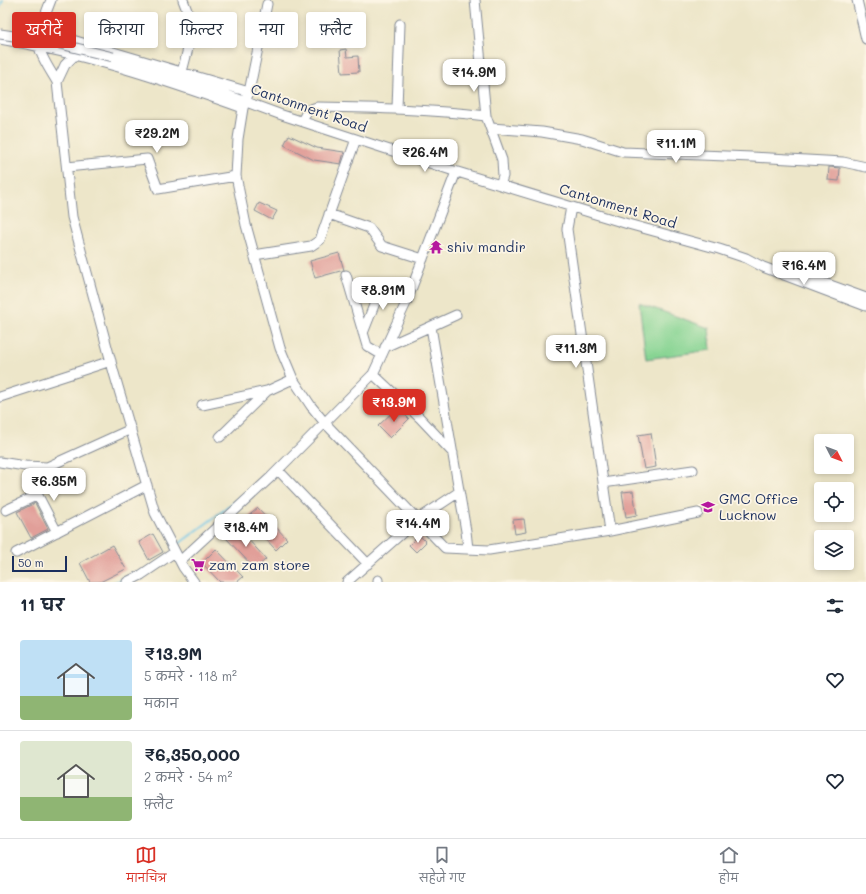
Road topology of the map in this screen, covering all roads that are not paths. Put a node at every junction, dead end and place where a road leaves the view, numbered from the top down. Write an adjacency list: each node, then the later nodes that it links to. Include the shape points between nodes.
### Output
1 (51, 0): 6 (street)
2 (183, 0): 17 (street, via 191,21 191,37)
3 (475, 0): 22 (street)
4 (858, 0): 10 (street)
5 (267, 4): 19 (street)
6 (46, 12)
7 (400, 24): 21 (street)
8 (0, 34): 20 (street, Cantonment Road, bridge, via 48,41 113,57 200,85)
9 (0, 39): 11 (street)
10 (866, 39)
11 (12, 41)
12 (84, 46): 16 (street)
13 (40, 48): 18 (street)
14 (47, 48): 16 (street)
15 (100, 48): 17 (street)
16 (75, 55): 18 (street, via 63,68); 20 (street)
17 (182, 72): 19 (street)
18 (57, 82): 26 (street)
19 (249, 92): 20 (street)
20 (244, 105): 23 (street, Cantonment Road); 29 (street, via 238,139)
21 (397, 108): 22 (street); 23 (street, via 316,107 308,110)
22 (486, 116): 24 (street)
23 (302, 121): 25 (street, Cantonment Road)
24 (491, 128): 27 (street, via 582,138 623,152 843,162); 30 (street, via 502,160 503,176)
25 (356, 139): 28 (street, Cantonment Road); 32 (street)
26 (67, 167): 29 (street, via 147,159 158,189); 46 (street, via 72,217)
27 (866, 167)
28 (456, 172): 30 (street, Cantonment Road); 35 (street)
29 (236, 176): 33 (street)
30 (500, 185): 31 (street, Cantonment Road)
31 (571, 207): 34 (street, Cantonment Road); 60 (street, via 567,229)
32 (329, 214): 33 (street, via 320,240 311,246); 35 (street, via 369,228 382,246)
33 (254, 255): 48 (street, via 280,348)
34 (746, 258): 39 (street, Cantonment Road, via 760,260); 41 (street, Cantonment Road, via 763,267)
35 (422, 259): 40 (street)
36 (346, 275): 38 (street)
37 (382, 285): 38 (street); 40 (street); 44 (street)
38 (351, 292): 44 (street)
39 (866, 298)
40 (407, 300): 45 (street)
41 (866, 306)
42 (456, 315): 43 (street)
43 (431, 327): 45 (street); 55 (street)
44 (363, 333): 45 (street, via 367,346)
45 (384, 351): 47 (street)
46 (111, 361): 50 (street); 53 (street)
47 (373, 374): 52 (street); 55 (street)
48 (293, 379): 49 (street); 52 (street)
49 (267, 391): 51 (street); 54 (street)
50 (0, 397)
51 (202, 405)
52 (325, 423): 57 (street); 66 (street)
53 (131, 429): 56 (street, via 47,467); 61 (street)
54 (220, 436)
55 (453, 453): 62 (street)
56 (0, 462)
57 (278, 470): 71 (street); 72 (street)
58 (693, 470): 60 (street)
59 (31, 482): 63 (street)
60 (603, 483): 67 (street)
61 (147, 485): 68 (street); 71 (street, via 156,513)
62 (459, 492): 66 (street); 69 (street)
63 (38, 495): 64 (street); 68 (street)
64 (6, 510)
65 (698, 513): 67 (street)
66 (417, 520): 69 (street, via 445,548); 72 (street)
67 (610, 531): 69 (street, via 489,550)
68 (57, 532): 70 (street)
69 (468, 549)
70 (16, 553)
71 (178, 557): 73 (street); 74 (street)
72 (368, 564): 75 (street)
73 (127, 582)
74 (194, 582)
75 (347, 582)

